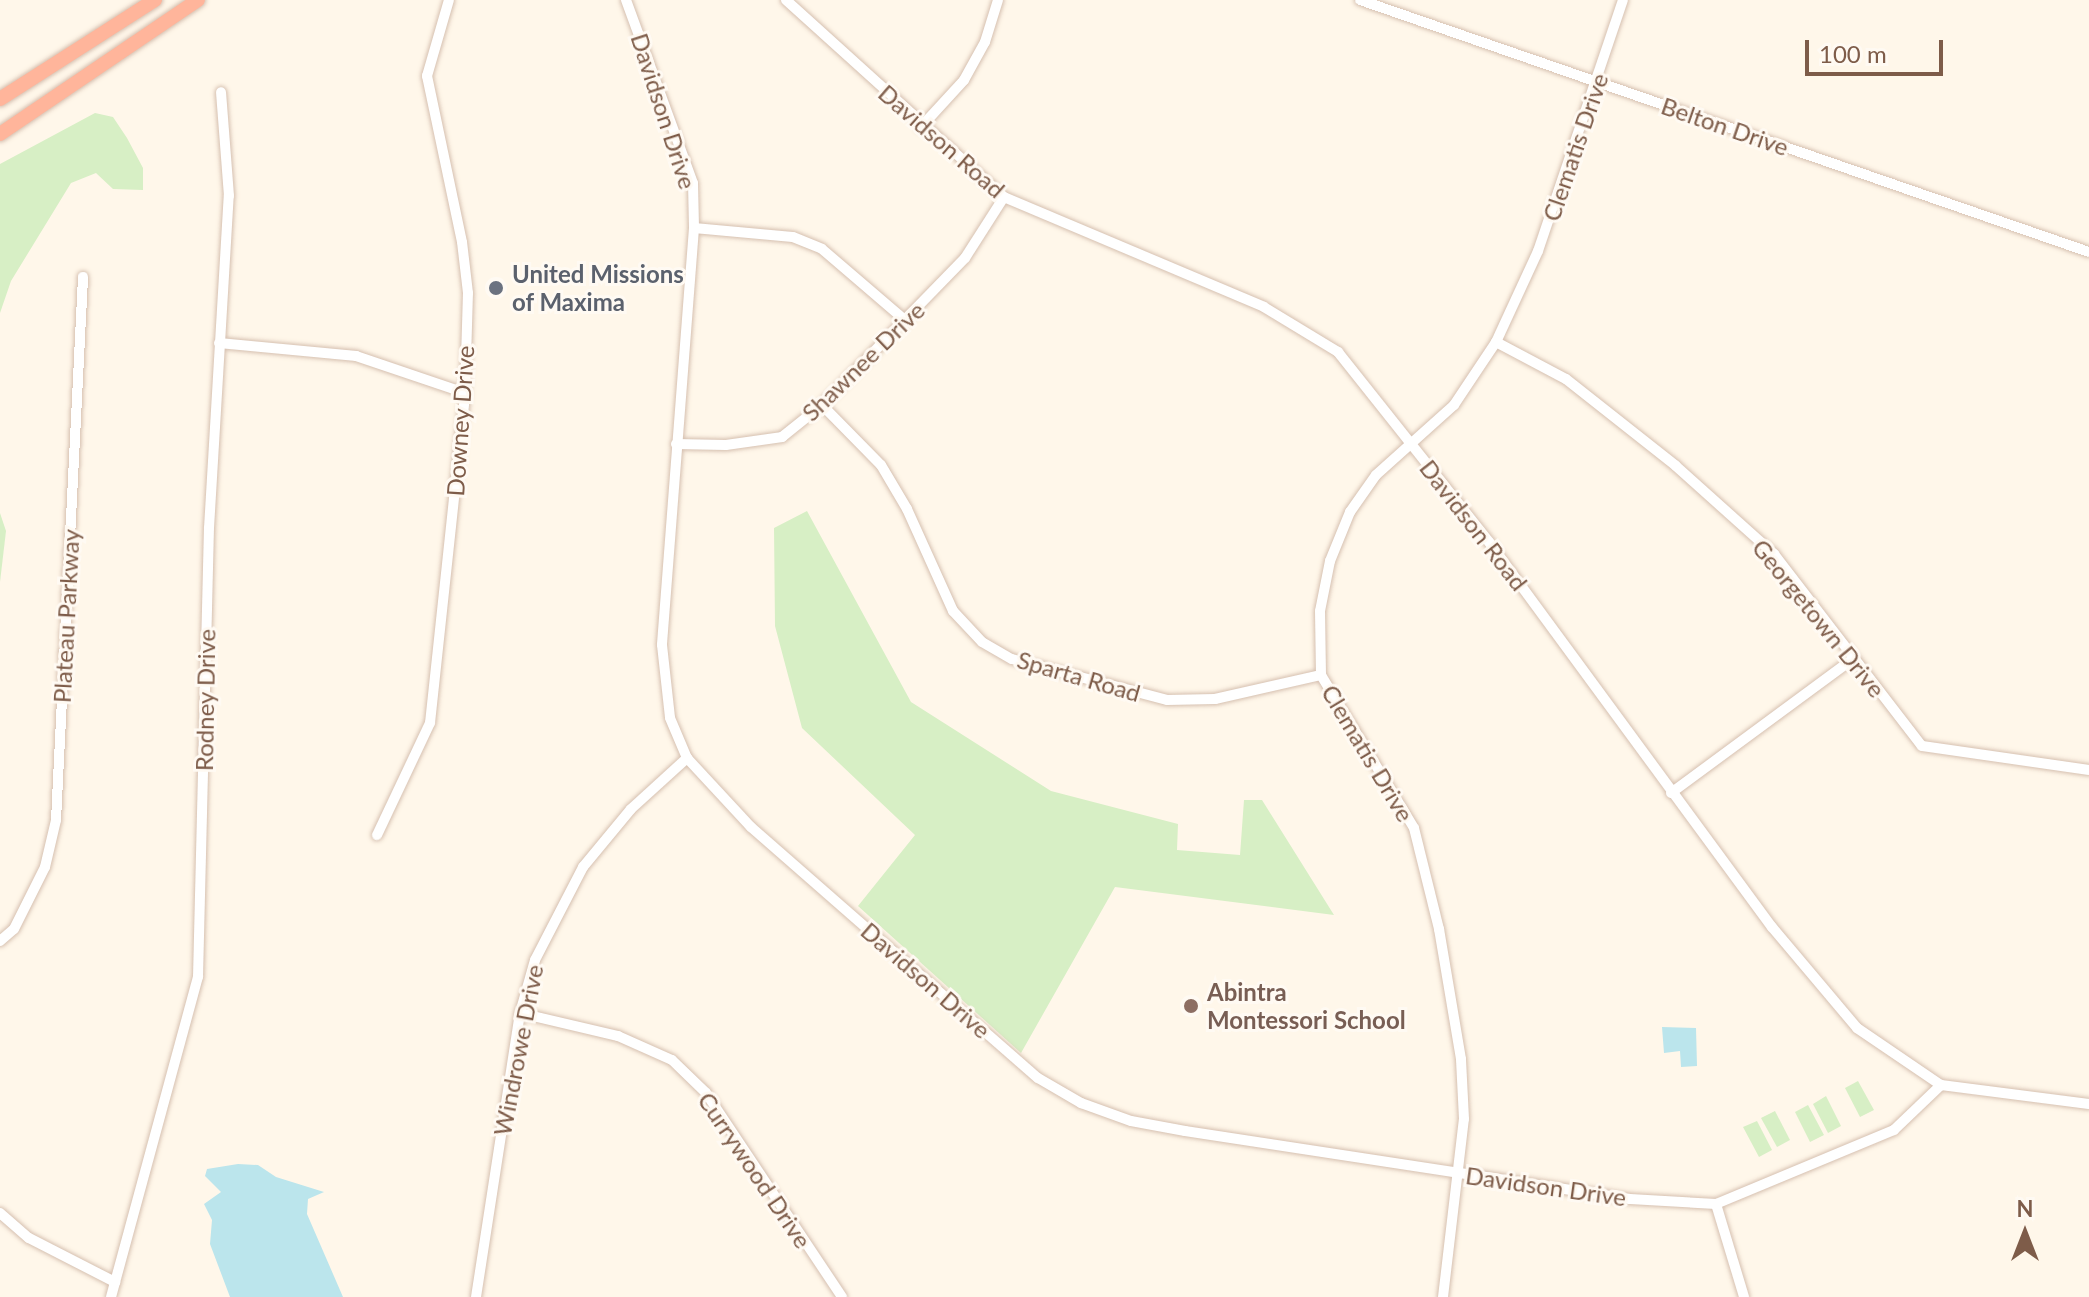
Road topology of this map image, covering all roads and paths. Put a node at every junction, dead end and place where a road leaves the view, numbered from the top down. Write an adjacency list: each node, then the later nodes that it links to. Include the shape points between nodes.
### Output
1 (155, 0): 11 (highway)
2 (198, 0): 13 (highway)
3 (449, 0): 21 (street, Downey Drive, via 427,76 463,255)
4 (626, 0): 15 (street, Davidson Drive, via 693,183)
5 (786, 0): 12 (street, Davidson Road)
6 (998, 0): 12 (street, via 985,42 964,80)
7 (1360, 0): 9 (street, Belton Drive)
8 (1623, 0): 9 (street, Clematis Drive)
9 (1599, 82): 16 (street, Belton Drive); 19 (street, Clematis Drive, via 1538,251)
10 (221, 92): 20 (street, Rodney Drive, via 229,196)
11 (0, 99)
12 (921, 127): 14 (street, Davidson Road)
13 (0, 134)
14 (1004, 197): 18 (street, Shawnee Drive, via 965,258); 24 (street, Davidson Road, via 1297,325 1338,352)
15 (694, 228): 18 (street, via 793,237 822,249); 23 (street, Davidson Drive)
16 (2089, 252)
17 (83, 277): 31 (street, Plateau Parkway, via 56,820 45,867 14,929)
18 (906, 321): 22 (street, Shawnee Drive)
19 (1496, 342): 24 (street, Clematis Drive, via 1454,405); 25 (street, Georgetown Drive, via 1566,379 1676,466 1774,554)
20 (219, 343): 21 (street, via 356,356); 38 (street, Rodney Drive, via 198,977)
21 (465, 393): 30 (street, Downey Drive, via 430,723)
22 (822, 405): 23 (street, Shawnee Drive, via 782,437 726,445); 26 (street, Sparta Road, via 881,465 953,611 982,642 1012,659 1167,700 1215,699)
23 (676, 444): 27 (street, Davidson Drive, via 662,645 665,696)
24 (1412, 444): 26 (street, Clematis Drive, via 1376,475 1337,541 1320,611); 29 (street, Davidson Road)
25 (1853, 659): 28 (street, Georgetown Drive, via 1922,746); 29 (street)
26 (1321, 675): 35 (street, Clematis Drive, via 1414,828 1439,929 1461,1059 1464,1119)
27 (687, 758): 32 (street, Windrowe Drive, via 631,809 583,867 550,925); 35 (street, Davidson Drive, via 751,827 943,996 1038,1078 1081,1103 1131,1121)
28 (2089, 770)
29 (1671, 793): 33 (street, Davidson Road, via 1847,1017)
30 (377, 835)
31 (0, 941)
32 (520, 1013): 40 (street, Windrowe Drive); 41 (street, Currywood Drive, via 618,1036 672,1060 706,1093)
33 (1941, 1085): 34 (street, Davidson Road); 36 (street, Davidson Drive, via 1894,1130)
34 (2089, 1104)
35 (1457, 1174): 36 (street, Davidson Drive, via 1630,1199); 42 (street, Clematis Drive)
36 (1716, 1204): 43 (street)
37 (0, 1213): 38 (street, via 29,1238)
38 (115, 1282): 39 (street, Rodney Drive)
39 (111, 1297)
40 (476, 1297)
41 (842, 1297)
42 (1443, 1297)
43 (1744, 1297)

